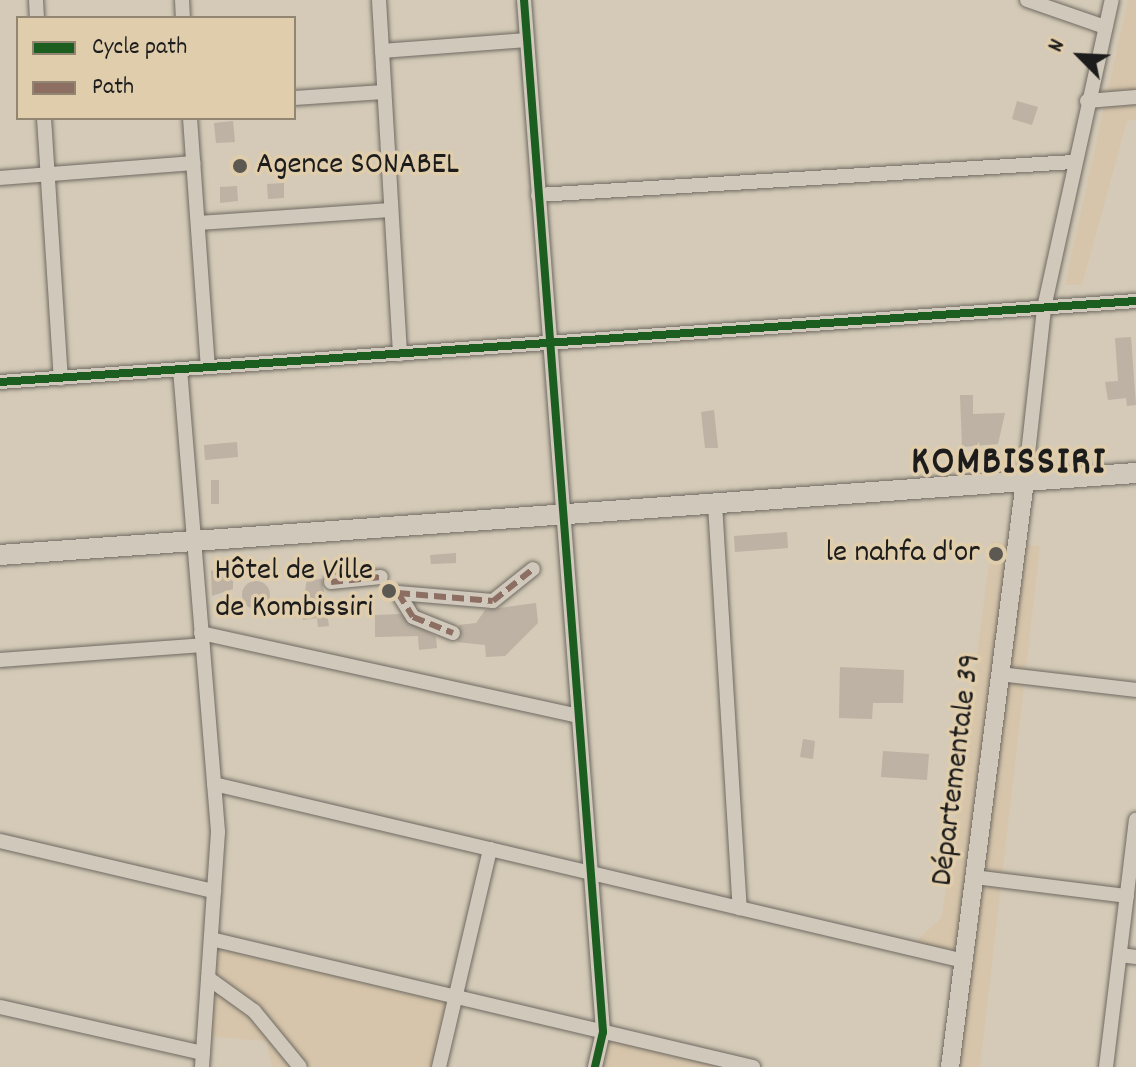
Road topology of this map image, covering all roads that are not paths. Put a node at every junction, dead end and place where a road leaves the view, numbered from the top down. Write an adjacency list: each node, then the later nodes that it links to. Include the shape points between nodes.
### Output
1 (379, 0): 7 (street)
2 (524, 0): 6 (street)
3 (1027, 0): 5 (street)
4 (1112, 0): 5 (street)
5 (1105, 27): 11 (street)
6 (527, 40): 7 (street); 18 (street)
7 (382, 51): 8 (street)
8 (384, 92): 10 (street); 19 (street)
9 (1136, 97): 11 (street)
10 (296, 98)
11 (1087, 101): 14 (street)
12 (44, 120): 16 (street)
13 (190, 120): 15 (street)
14 (1073, 162): 18 (street); 22 (street)
15 (193, 163): 16 (street); 20 (street)
16 (48, 174): 17 (street); 27 (street)
17 (0, 178)
18 (538, 195): 23 (street)
19 (391, 210): 20 (street); 24 (street)
20 (198, 223): 25 (street)
21 (1136, 301): 22 (street)
22 (1044, 308): 23 (street); 30 (street)
23 (548, 343): 24 (street); 32 (street)
24 (400, 354): 25 (street)
25 (208, 367): 26 (street)
26 (180, 369): 27 (street); 33 (street)
27 (61, 378): 28 (street)
28 (0, 382)
29 (1136, 473): 30 (highway)
30 (1025, 481): 31 (highway); 41 (main road, Départementale 39)
31 (715, 504): 32 (highway); 53 (street)
32 (561, 515): 33 (highway); 43 (street)
33 (194, 541): 34 (highway); 39 (street)
34 (0, 555)
35 (533, 569): 38 (street, via 493,601 398,593 413,617)
36 (381, 577): 37 (street)
37 (331, 582)
38 (453, 633)
39 (202, 639): 40 (street); 43 (street); 44 (street)
40 (0, 660)
41 (1000, 674): 42 (street); 50 (main road, Départementale 39)
42 (1136, 690)
43 (577, 716): 49 (street)
44 (214, 784): 48 (street); 51 (street)
45 (1136, 820): 46 (street)
46 (1135, 837): 52 (street)
47 (0, 841): 51 (street)
48 (490, 849): 49 (street); 59 (street)
49 (590, 873): 53 (street); 61 (street)
50 (974, 877): 52 (street); 57 (main road, Départementale 39)
51 (214, 891): 54 (street)
52 (1127, 896): 55 (street)
53 (740, 908): 57 (street)
54 (211, 939): 58 (street); 59 (street)
55 (1120, 955): 56 (street); 68 (street)
56 (1136, 957)
57 (964, 961): 67 (main road, Départementale 39)
58 (208, 978): 62 (street); 64 (street, via 254,1011)
59 (455, 997): 61 (street); 63 (street)
60 (0, 1007): 62 (street)
61 (603, 1032): 65 (street); 66 (street)
62 (202, 1060)
63 (438, 1066)
64 (300, 1067)
65 (595, 1067)
66 (753, 1067)
67 (950, 1067)
68 (1106, 1067)

